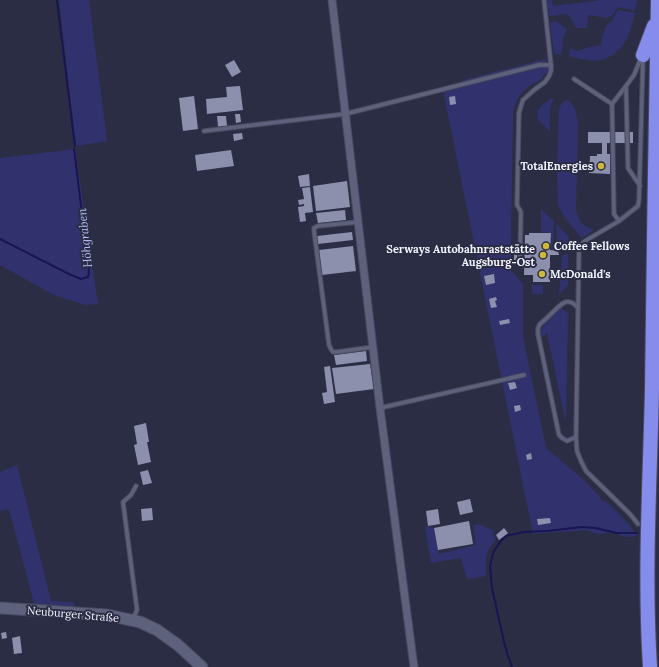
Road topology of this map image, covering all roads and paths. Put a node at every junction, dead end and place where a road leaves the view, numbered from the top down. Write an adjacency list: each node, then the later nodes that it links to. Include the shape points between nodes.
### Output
1 (332, 0): 9 (street)
2 (544, 0): 5 (lane)
3 (658, 5): 4 (highway); 22 (highway)
4 (643, 55): 7 (lane); 11 (lane)
5 (551, 65): 9 (lane, via 540,65); 14 (lane, via 545,82 523,100 519,113 517,205 521,212)
6 (574, 78): 8 (lane)
7 (626, 86): 8 (lane); 11 (lane, via 628,168)
8 (612, 104): 12 (lane, via 614,214)
9 (345, 114): 10 (lane); 13 (street)
10 (204, 131)
11 (640, 186): 12 (lane, via 638,206)
12 (619, 221): 15 (lane, via 581,245)
13 (358, 222): 16 (street); 16 (lane, via 318,226 314,231 331,349 337,352)
14 (520, 259)
15 (578, 308): 19 (lane); 19 (lane, via 573,303 564,303 538,328 558,433 567,441)
16 (373, 347): 18 (street)
17 (524, 375): 18 (lane)
18 (380, 408): 26 (street)
19 (576, 437): 21 (lane, via 577,451 586,471)
20 (136, 486): 24 (lane, via 123,502 137,610)
21 (638, 524): 22 (highway, via 644,540 644,558)
22 (648, 569): 27 (highway)
23 (0, 608): 24 (street, Neuburger Straße, via 107,615)
24 (132, 620): 25 (street, Neuburger Straße, via 157,630)
25 (202, 667)
26 (414, 667)
27 (650, 667)

